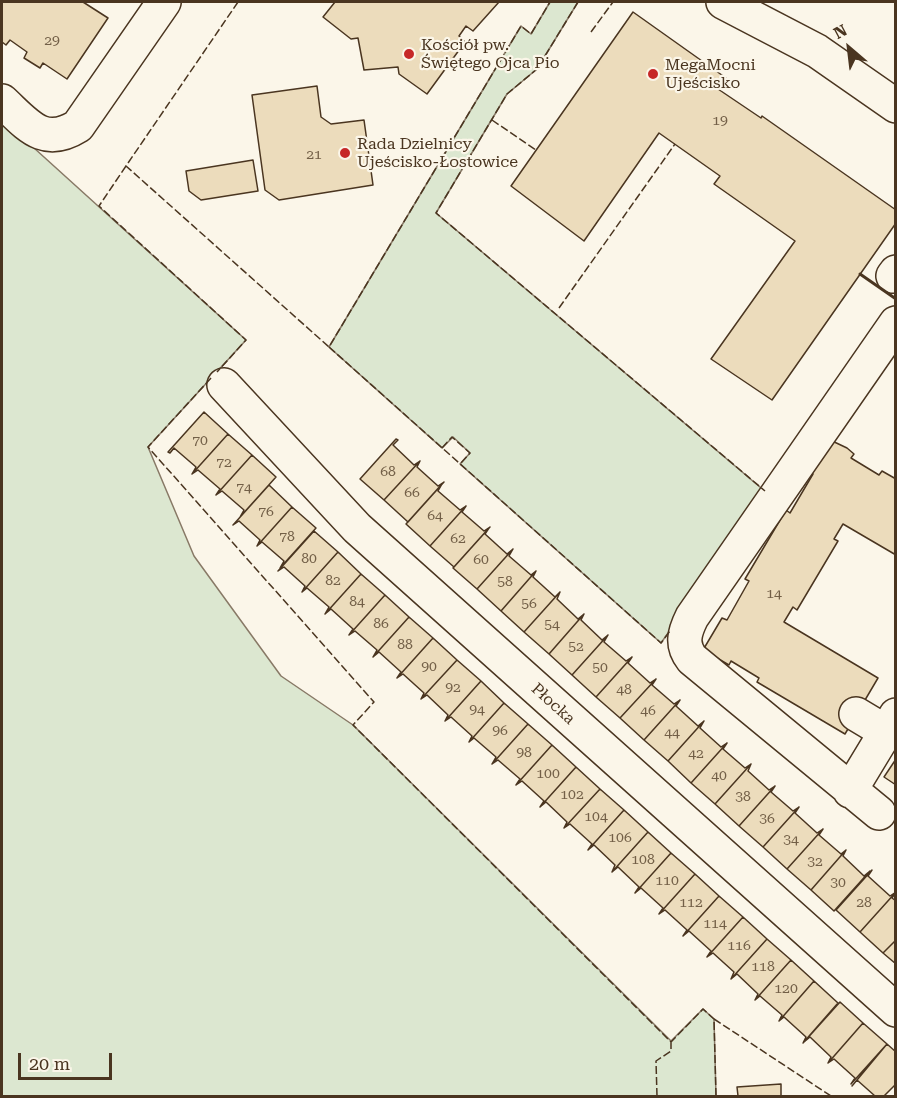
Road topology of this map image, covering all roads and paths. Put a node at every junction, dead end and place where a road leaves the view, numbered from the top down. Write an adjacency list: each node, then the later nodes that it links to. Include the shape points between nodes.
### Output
1 (164, 2): 3 (lane, via 78,126 47,136 33,129)
2 (723, 2): 4 (lane, via 817,51)
3 (2, 101)
4 (896, 106)
5 (896, 323): 9 (lane, via 692,617 684,638 684,649 692,659)
6 (224, 385): 11 (lane, Płocka, via 357,528)
7 (856, 714): 8 (lane)
8 (891, 724): 9 (lane)
9 (850, 791): 10 (lane)
10 (879, 813)
11 (896, 1010)

